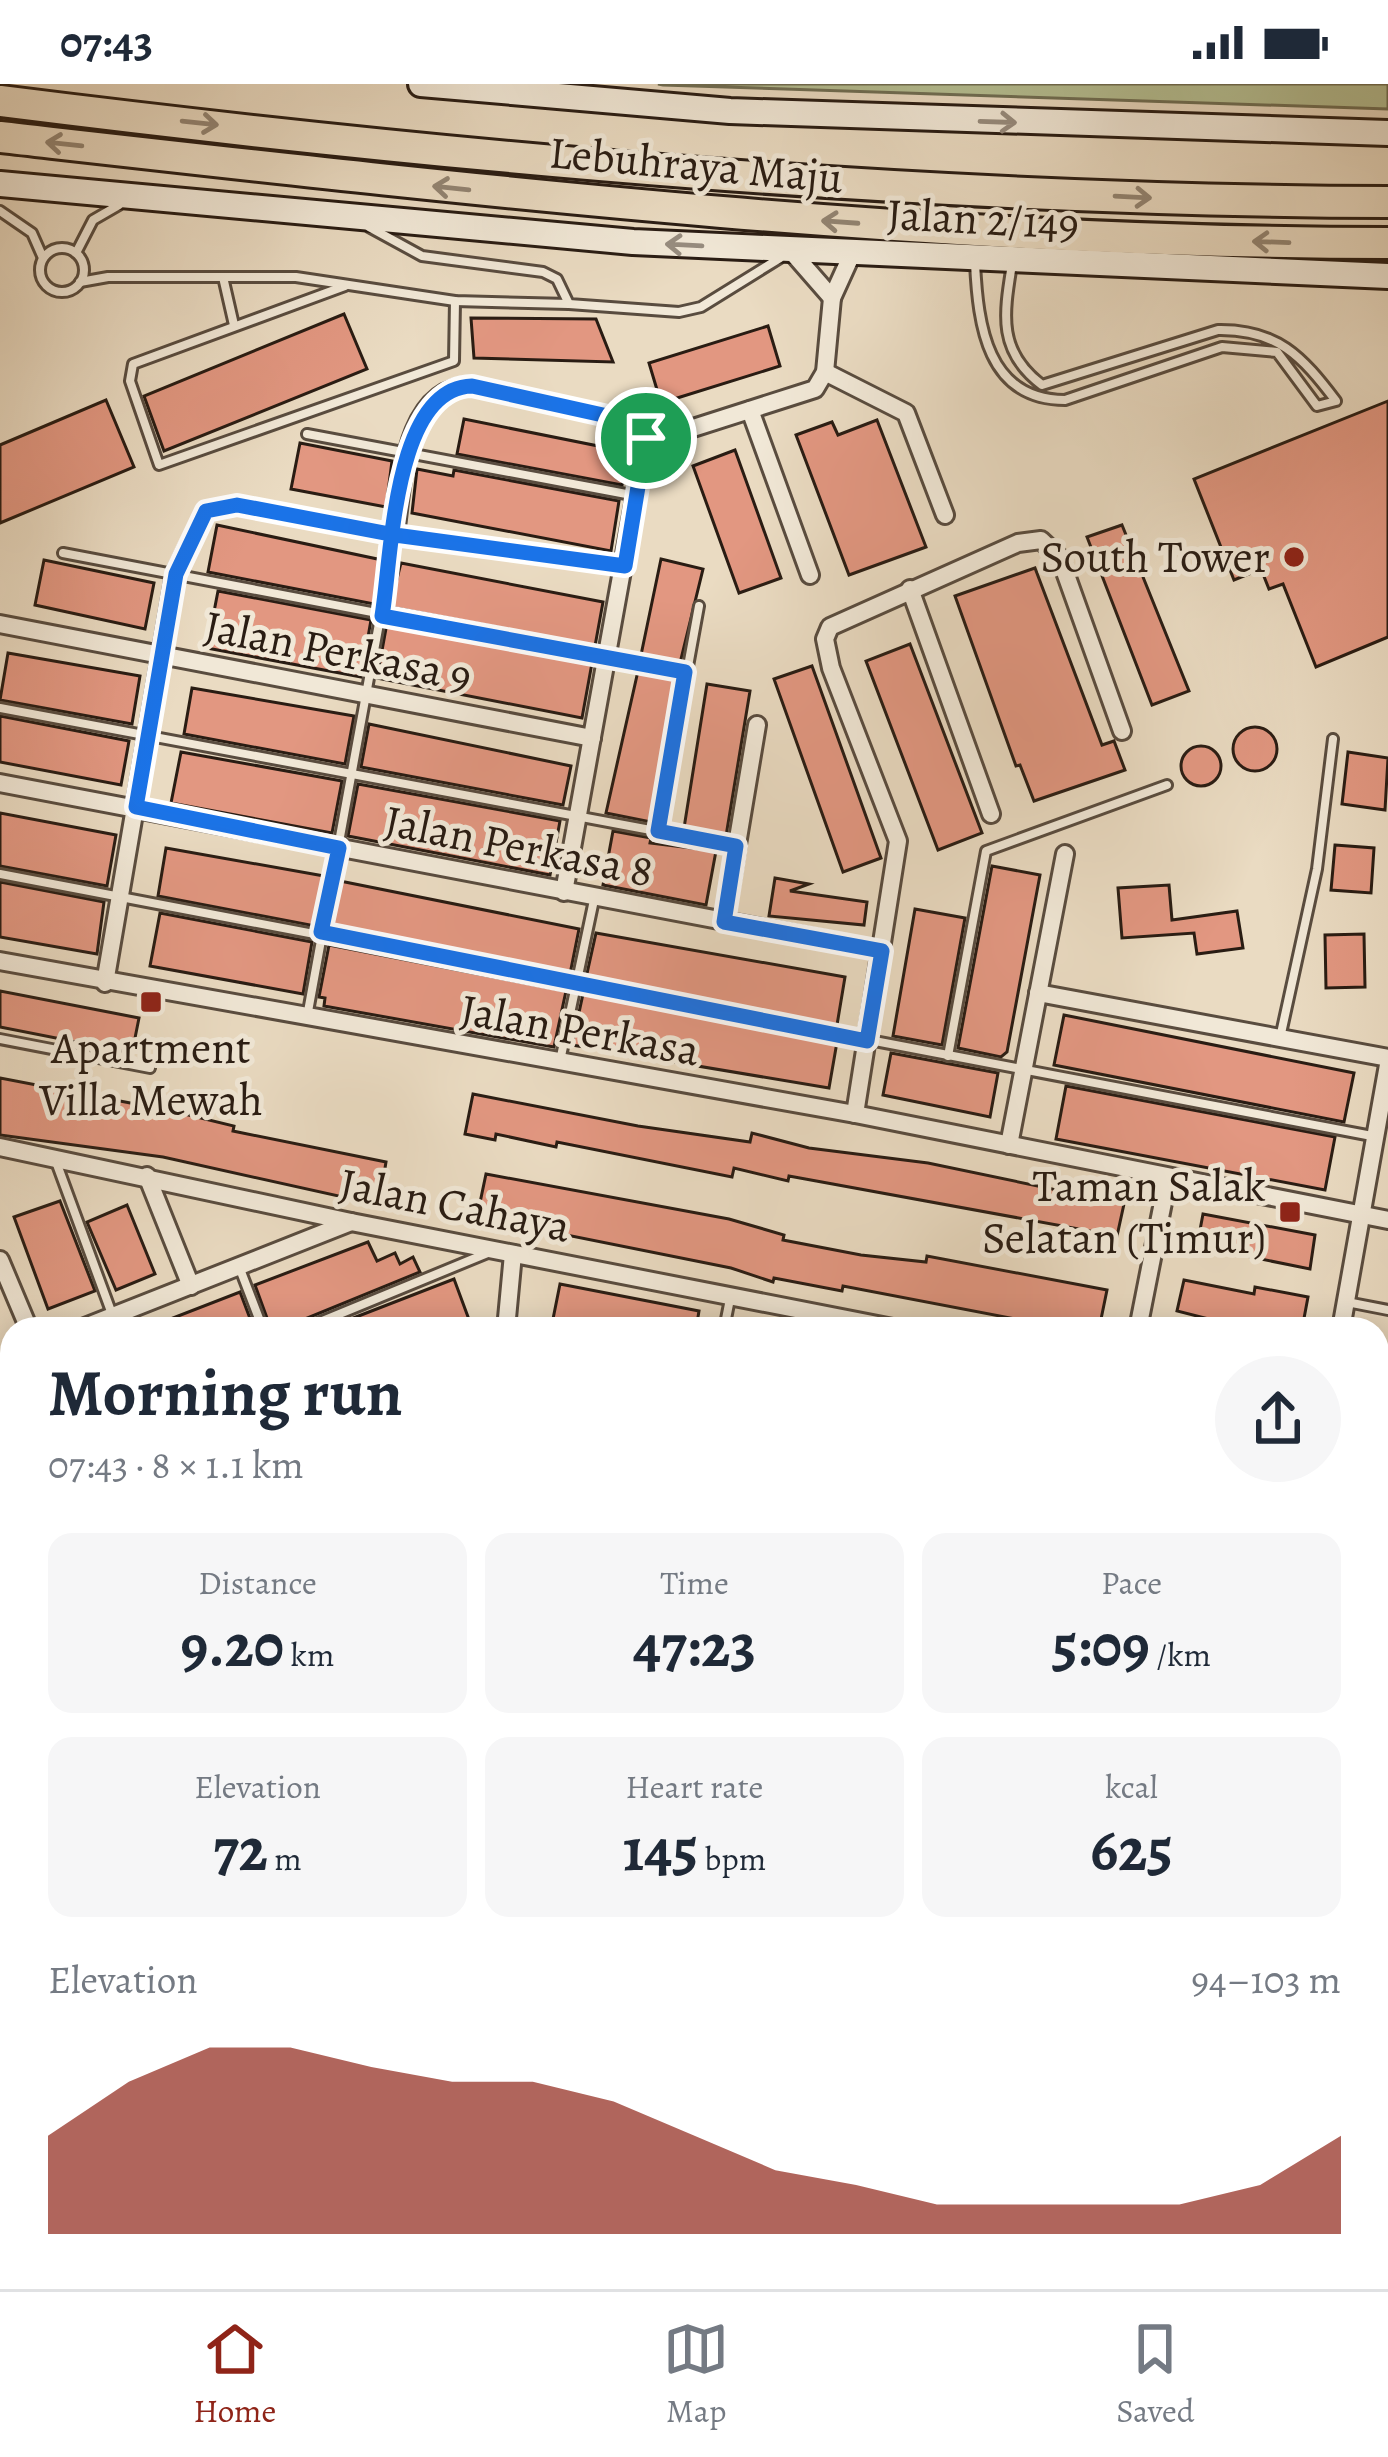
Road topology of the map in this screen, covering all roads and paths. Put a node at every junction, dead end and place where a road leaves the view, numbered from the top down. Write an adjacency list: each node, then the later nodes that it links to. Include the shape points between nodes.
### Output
1 (421, 84): 3 (main road, one-way to 3, via 730,111)
2 (0, 101): 7 (highway, Lebuhraya Maju, one-way to 7, via 619,167 1195,201)
3 (1388, 133)
4 (0, 137): 10 (highway, Lebuhraya Maju, one-way to 4, via 1015,235 613,206)
5 (0, 184): 6 (main road, Jalan 2/149)
6 (149, 196): 9 (main road, Jalan 2/149); 12 (lane, via 101,213)
7 (1388, 202)
8 (0, 212): 14 (lane, via 32,232)
9 (349, 215): 11 (main road, Jalan 2/149, one-way to 9); 23 (lane, via 422,256 544,272 557,279)
10 (1388, 243)
11 (791, 250): 13 (main road, Jalan 2/149); 21 (street); 23 (lane, via 701,307)
12 (76, 253): 14 (lane, via 55,248); 19 (lane)
13 (852, 254): 15 (main road, Jalan 2/149); 21 (street)
14 (43, 258): 19 (lane, via 40,273 53,290)
15 (975, 260): 16 (main road, Jalan 2/149); 16 (lane, via 986,345 999,368 1037,400 1065,400 1222,347 1277,352 1317,406 1336,400 1279,339 1247,329 1218,330 1042,385 1013,358 1006,338)
16 (1012, 262): 17 (main road, Jalan 2/149)
17 (1388, 276)
18 (223, 277): 19 (lane); 20 (lane); 24 (lane)
19 (80, 282)
20 (345, 286): 22 (lane); 24 (lane)
21 (832, 298): 25 (street)
22 (455, 302): 23 (lane); 24 (lane, via 454,361 159,465 130,382 133,364)
23 (568, 304)
24 (235, 325)
25 (825, 372): 26 (street, via 814,389); 31 (street, via 906,413)
26 (751, 410): 28 (street); 36 (street)
27 (307, 434): 29 (lane)
28 (646, 438): 29 (street, via 630,421 461,386 430,407); 30 (street)
29 (407, 451): 30 (lane); 32 (street)
30 (638, 496): 34 (street)
31 (945, 515)
32 (395, 535): 34 (street); 35 (street, via 215,506 200,517); 39 (lane)
33 (64, 553): 35 (lane)
34 (625, 566): 42 (street)
35 (176, 574): 39 (lane); 41 (street)
36 (810, 575)
37 (910, 589): 47 (street, via 1018,543 1048,544); 55 (street); 67 (street, via 836,620 825,639 898,841)
38 (699, 606): 43 (lane)
39 (382, 616): 42 (lane); 44 (lane)
40 (0, 624): 41 (street, Jalan Perkasa 9)
41 (164, 653): 44 (street, Jalan Perkasa 9); 48 (street)
42 (607, 658): 43 (lane); 49 (street)
43 (685, 672): 57 (lane)
44 (366, 693): 49 (street, Jalan Perkasa 9); 51 (lane)
45 (0, 708): 48 (lane)
46 (757, 725): 58 (street)
47 (1122, 730)
48 (149, 735): 51 (lane); 54 (street)
49 (592, 738): 56 (street)
50 (1333, 739): 73 (lane, via 1317,869)
51 (352, 774): 56 (lane); 59 (lane)
52 (0, 783): 54 (street, Jalan Perkasa 8)
53 (1167, 785): 76 (lane, via 986,851)
54 (136, 807): 59 (street, Jalan Perkasa 8); 63 (street)
55 (992, 814)
56 (578, 817): 57 (lane); 62 (street)
57 (658, 831): 58 (lane)
58 (736, 846): 65 (street)
59 (339, 848): 62 (street, Jalan Perkasa 8); 66 (lane)
60 (1065, 854): 71 (street)
61 (0, 874): 63 (lane)
62 (564, 892): 64 (street, Jalan Perkasa 8)
63 (121, 895): 66 (lane); 69 (street)
64 (595, 898): 65 (street, Jalan Perkasa 8); 70 (lane)
65 (724, 922): 67 (street, Jalan Perkasa 8)
66 (321, 932): 70 (lane); 72 (lane)
67 (882, 951): 75 (street)
68 (0, 961): 69 (street, Jalan Perkasa)
69 (105, 983): 72 (street, Jalan Perkasa)
70 (575, 985): 75 (lane); 78 (lane)
71 (1038, 993): 73 (street); 80 (street)
72 (307, 1018): 78 (street, Jalan Perkasa)
73 (1280, 1038): 77 (street)
74 (0, 1039): 79 (lane)
75 (867, 1041): 76 (lane); 81 (street)
76 (948, 1056): 80 (lane)
77 (1388, 1062): 82 (street)
78 (560, 1063): 81 (street, Jalan Perkasa)
79 (150, 1068)
80 (1023, 1070): 82 (lane); 83 (street)
81 (854, 1114): 83 (street, Jalan Perkasa)
82 (1374, 1136): 88 (street)
83 (1009, 1145): 87 (street, Jalan Perkasa)
84 (0, 1147): 85 (street, Jalan Cahaya)
85 (55, 1157): 86 (street, Jalan Cahaya); 98 (lane)
86 (147, 1176): 90 (street, Jalan Cahaya); 94 (street)
87 (1168, 1177): 88 (street, Jalan Perkasa); 105 (street)
88 (1360, 1214): 89 (street, Jalan Perkasa); 96 (street)
89 (1388, 1220)
90 (351, 1222): 91 (street, Jalan Cahaya); 93 (street)
91 (505, 1252): 95 (street, Jalan Cahaya); 101 (lane); 102 (street)
92 (0, 1259): 99 (street)
93 (240, 1268): 94 (street); 100 (lane)
94 (191, 1286): 98 (street)
95 (731, 1293): 103 (lane); 104 (street, Jalan Cahaya)
96 (1346, 1302): 97 (lane); 106 (street)
97 (1388, 1310)
98 (113, 1316)
99 (24, 1317)
100 (258, 1317)
101 (334, 1317)
102 (506, 1317)
103 (726, 1317)
104 (842, 1317)
105 (1140, 1317)
106 (1343, 1317)

